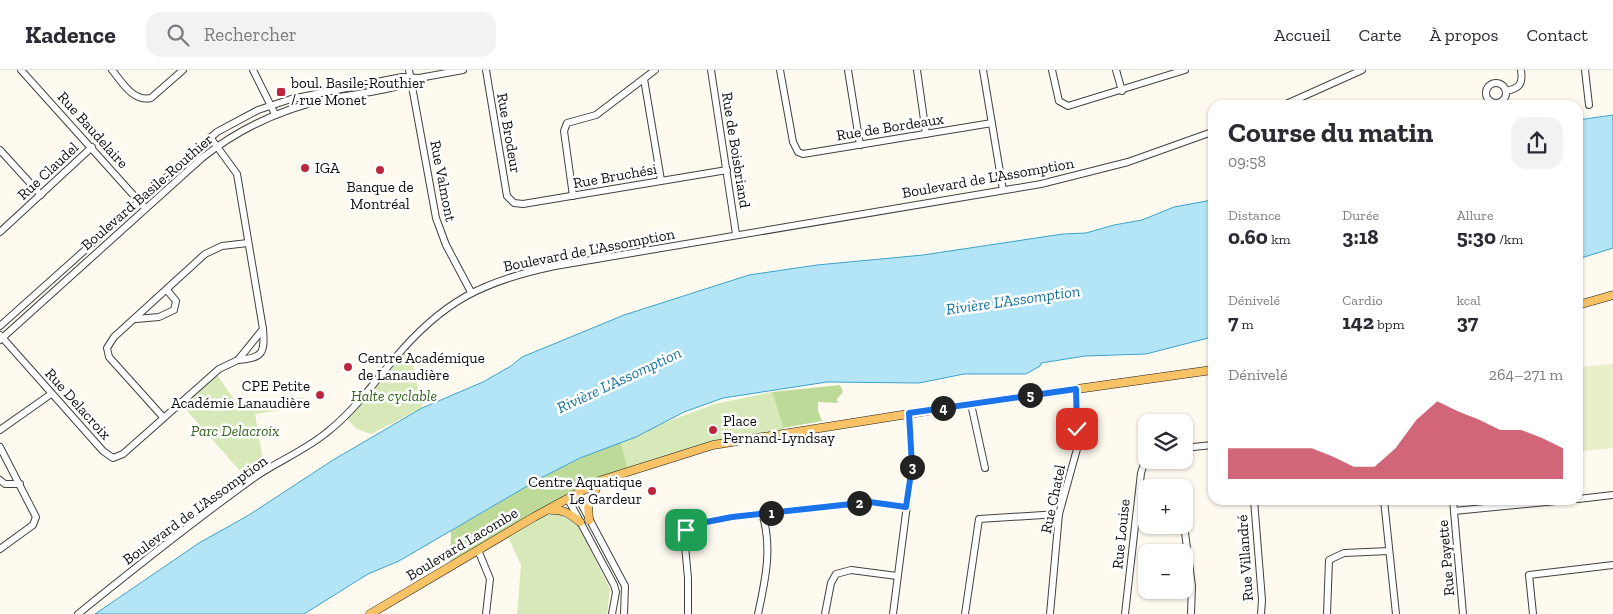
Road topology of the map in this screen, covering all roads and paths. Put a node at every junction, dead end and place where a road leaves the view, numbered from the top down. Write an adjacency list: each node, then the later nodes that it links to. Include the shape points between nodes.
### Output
1 (21, 70): 34 (street, Rue Baudelaire)
2 (112, 70): 3 (street, via 134,95 144,100)
3 (183, 70)
4 (253, 70): 26 (street)
5 (409, 70): 20 (street, Rue Valmont)
6 (463, 70): 20 (street, Boulevard Basile-Routhier)
7 (486, 70): 41 (street, Rue Brodeur)
8 (655, 70): 21 (street)
9 (711, 70): 36 (street, Rue de Boisbriand)
10 (780, 70): 32 (street, Rue de Bordeaux, via 794,148 803,154)
11 (848, 70): 32 (street)
12 (917, 70): 30 (street)
13 (983, 70): 28 (street)
14 (1052, 70): 22 (street, via 1057,96 1064,106)
15 (1116, 70): 22 (street)
16 (1184, 70): 22 (street)
17 (1362, 70): 24 (street)
18 (1521, 70): 23 (street, via 1520,86)
19 (1585, 70): 25 (street)
20 (414, 79): 26 (street, Boulevard Basile-Routhier, via 329,90); 27 (street, Boulevard Basile-Routhier, via 403,86 321,101); 48 (street, Rue Valmont, via 435,212 446,245)
21 (644, 79): 37 (street); 40 (street, via 596,115 567,123 564,130)
22 (1122, 91)
23 (1506, 91)
24 (1295, 100)
25 (1589, 105)
26 (271, 106): 27 (street); 31 (street, Boulevard Basile-Routhier)
27 (275, 114): 33 (street, Boulevard Basile-Routhier)
28 (992, 123): 30 (street, Rue de Bordeaux); 38 (street)
29 (1208, 133): 38 (street, Boulevard de L'Assomption, via 1128,162)
30 (926, 134): 32 (street, Rue de Bordeaux)
31 (210, 137): 33 (street, Rue Delacroix); 42 (street, Boulevard Basile-Routhier)
32 (860, 145)
33 (217, 146): 43 (street, Boulevard Basile-Routhier); 46 (street, Rue Delacroix, via 237,174)
34 (92, 147): 39 (street, Rue Claudel); 42 (street, Rue Baudelaire)
35 (0, 150): 39 (street)
36 (726, 170): 37 (street, Rue Bruchési); 45 (street, Rue de Boisbriand)
37 (662, 180): 40 (street, Rue Bruchési)
38 (1003, 190): 45 (street, Boulevard de L'Assomption)
39 (41, 195): 44 (street, Rue Claudel)
40 (573, 196): 41 (street, Rue Bruchési, via 522,204)
41 (510, 199)
42 (139, 200): 43 (street, Rue Baudelaire); 52 (street, Boulevard Basile-Routhier)
43 (146, 208): 54 (street, Boulevard Basile-Routhier)
44 (0, 232)
45 (736, 234): 48 (street, Boulevard de L'Assomption, via 535,270)
46 (248, 243): 47 (street, via 216,248 205,254); 53 (street, Rue Delacroix)
47 (167, 290): 51 (street); 51 (street, via 176,300 174,310 159,317)
48 (471, 292): 93 (street, Boulevard de L'Assomption, via 423,327 354,407 327,432 208,512)
49 (1613, 295): 50 (main road)
50 (1583, 304)
51 (136, 319): 61 (street, via 110,342 107,348 109,357)
52 (0, 326)
53 (263, 329): 55 (street, Rue Delacroix); 55 (street, Rue Delacroix, via 265,345 260,354 253,359)
54 (1, 338): 58 (street, Rue Delacroix)
55 (238, 360): 61 (street, Rue Delacroix, via 219,369)
56 (1208, 371): 57 (main road, Boulevard Lacombe)
57 (1076, 389): 59 (main road, Boulevard Lacombe); 83 (street, Rue Chatel, via 1077,449)
58 (52, 394): 61 (street, Rue Delacroix, via 113,458 123,454); 62 (street)
59 (971, 404): 60 (main road, Boulevard Lacombe); 66 (street)
60 (909, 413): 69 (main road, Boulevard Lacombe, via 715,444); 79 (street, via 912,466)
61 (163, 417)
62 (0, 430)
63 (1208, 445): 64 (street)
64 (1193, 447)
65 (0, 448): 70 (street)
66 (985, 468)
67 (1142, 469): 84 (street, Rue Louise)
68 (0, 480): 70 (street, via 6,484)
69 (600, 481): 71 (main road, Boulevard Lacombe); 85 (main road, via 588,504)
70 (20, 484): 88 (street, via 36,520)
71 (576, 494): 74 (main road, Boulevard Lacombe); 85 (street)
72 (1613, 495): 73 (street)
73 (1583, 498)
74 (568, 499): 81 (main road, Boulevard Lacombe); 86 (street)
75 (1254, 505): 106 (street, Rue Villandré)
76 (1384, 505): 90 (street)
77 (1453, 505): 80 (street, Rue Payette)
78 (1515, 505): 80 (street)
79 (906, 507): 82 (street, via 870,502); 92 (street)
80 (1454, 511): 109 (street, Rue Payette)
81 (544, 512): 86 (main road, via 560,509); 89 (main road, Boulevard Lacombe)
82 (762, 514): 98 (street, via 705,522 691,525 686,530); 99 (street, via 767,549)
83 (1059, 514): 102 (street, via 979,519); 103 (street, Rue Chatel)
84 (1136, 517): 104 (street, Rue Louise)
85 (589, 520): 97 (street, via 626,586)
86 (580, 522): 96 (street, via 614,585)
87 (1185, 534): 105 (street, via 1192,586)
88 (0, 549)
89 (478, 550): 94 (main road, Boulevard Lacombe); 95 (street, via 490,579)
90 (1389, 550): 107 (street, via 1344,552 1329,560); 108 (street)
91 (1613, 564): 110 (street, via 1529,575)
92 (896, 576): 100 (street, via 851,570 836,574 831,582); 101 (street)
93 (78, 614)
94 (370, 614)
95 (486, 614)
96 (612, 614)
97 (624, 614)
98 (688, 614)
99 (758, 614)
100 (825, 614)
101 (893, 614)
102 (965, 614)
103 (1050, 614)
104 (1125, 614)
105 (1191, 614)
106 (1261, 614)
107 (1327, 614)
108 (1396, 614)
109 (1463, 614)
110 (1533, 614)

